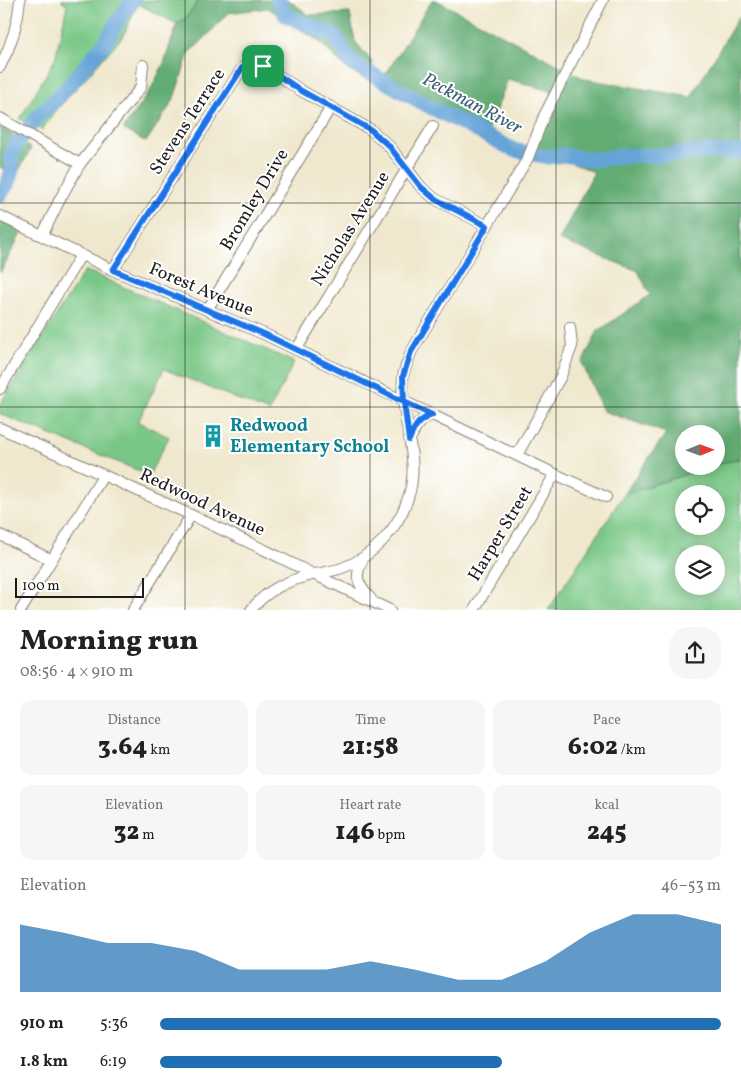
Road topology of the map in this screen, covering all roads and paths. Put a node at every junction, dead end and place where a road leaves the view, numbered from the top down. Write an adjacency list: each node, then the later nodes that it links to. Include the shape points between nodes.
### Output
1 (20, 0): 4 (street, via 17,23)
2 (603, 0): 11 (street, via 544,116 530,154)
3 (143, 65): 8 (street, via 141,87)
4 (0, 67)
5 (331, 107): 9 (street, Stevens Terrace, via 371,130); 14 (street, Stevens Terrace, via 263,66 242,68); 15 (street, Bromley Drive)
6 (0, 118): 8 (street)
7 (433, 126): 9 (street, Nicholas Avenue)
8 (80, 164): 12 (street)
9 (407, 169): 11 (street, Stevens Terrace, via 435,199); 17 (street, Nicholas Avenue)
10 (0, 216): 12 (street, Forest Avenue)
11 (487, 226): 19 (street, via 411,352 403,376)
12 (42, 236): 13 (street, Forest Avenue)
13 (81, 255): 14 (street, Forest Avenue); 18 (street)
14 (113, 270): 15 (street, Forest Avenue)
15 (207, 310): 17 (street, Forest Avenue)
16 (570, 327): 23 (street, via 572,346 561,376)
17 (296, 350): 19 (street, Forest Avenue)
18 (0, 389)
19 (404, 402): 20 (street, Forest Avenue); 22 (street)
20 (432, 415): 22 (street, via 415,426); 23 (street, Forest Avenue)
21 (0, 428): 25 (street, Redwood Avenue)
22 (409, 440): 29 (street, via 412,472 409,497 392,530)
23 (517, 455): 24 (street, Forest Avenue)
24 (555, 474): 26 (street, Forest Avenue); 37 (street, Harper Street)
25 (103, 476): 27 (street, Redwood Avenue); 30 (street)
26 (606, 497)
27 (191, 515): 31 (street, Redwood Avenue); 34 (street)
28 (0, 535): 30 (street)
29 (365, 556): 31 (street, via 340,569); 32 (street, via 357,579)
30 (52, 560): 33 (street)
31 (313, 574): 32 (street, Redwood Avenue); 35 (street, via 288,581 258,601)
32 (375, 603): 36 (street, Redwood Avenue)
33 (21, 610)
34 (133, 610)
35 (251, 610)
36 (390, 610)
37 (474, 610)

